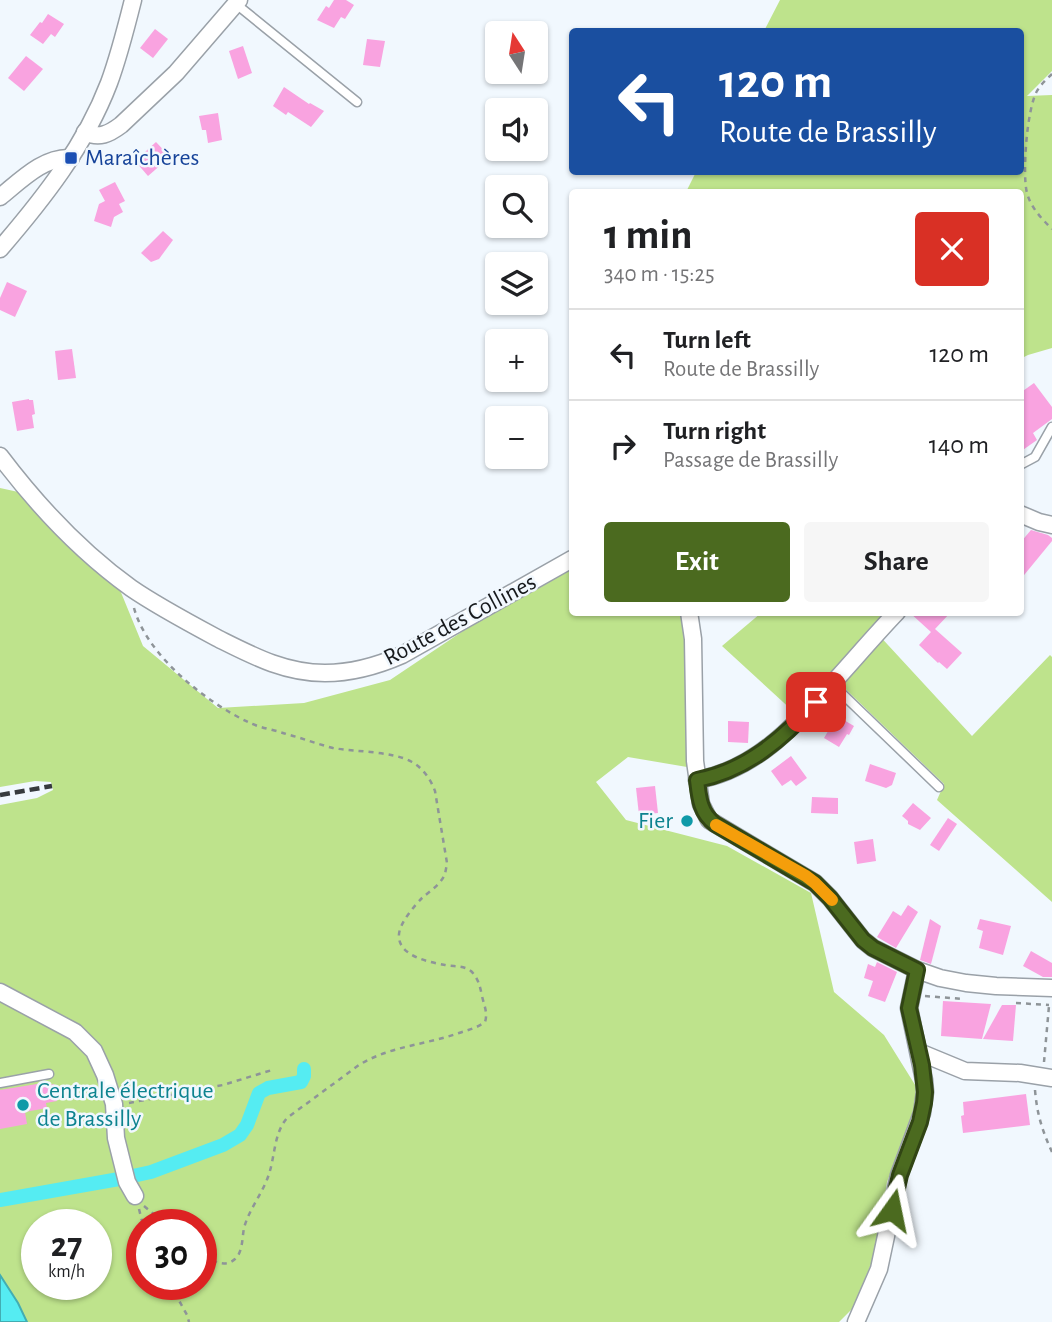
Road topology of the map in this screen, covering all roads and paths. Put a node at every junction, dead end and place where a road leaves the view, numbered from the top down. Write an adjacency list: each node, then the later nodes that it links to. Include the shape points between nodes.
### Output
1 (133, 0): 5 (street, via 109,84)
2 (237, 2): 4 (lane); 5 (street, via 176,73 121,125 101,136)
3 (1052, 74): 8 (path, via 1032,106 1025,176 1031,204)
4 (357, 102)
5 (85, 132): 6 (street)
6 (71, 158): 7 (street, via 44,163); 9 (street)
7 (0, 197)
8 (1052, 229)
9 (0, 249)
10 (1052, 427): 12 (lane, via 1035,457)
11 (0, 456): 16 (street, Route des Collines, via 56,522)
12 (1024, 463)
13 (1024, 516): 14 (street)
14 (1052, 525)
15 (569, 561): 16 (street, Route des Collines, via 402,655 340,673 291,669 258,659)
16 (132, 589): 35 (path, via 141,629 182,678 208,698 251,723 331,747 412,762 431,781 447,863 445,874 403,923 399,940 409,953 472,972 486,1013 480,1025 370,1058 287,1118 280,1128 269,1174 244,1228 239,1254 228,1263)
17 (690, 616): 20 (street)
18 (893, 616): 19 (street)
19 (832, 684): 20 (street, via 795,725 759,753 725,773); 21 (lane)
20 (697, 780): 22 (street, via 709,820 806,876 863,940)
21 (939, 787)
22 (917, 970): 23 (street, via 967,983); 26 (street, via 909,1008)
23 (1051, 988): 25 (path)
24 (0, 992): 31 (street, via 82,1038 101,1063)
25 (1050, 1009): 29 (path)
26 (919, 1052): 29 (street, via 965,1071 1020,1073); 38 (street, via 925,1092 922,1113 900,1175 876,1276)
27 (272, 1070): 31 (path, via 210,1088)
28 (49, 1074): 30 (lane)
29 (1043, 1081): 32 (path, via 1037,1112)
30 (0, 1083)
31 (115, 1106): 33 (street, via 116,1138)
32 (1052, 1152)
33 (129, 1184): 34 (path)
34 (148, 1209)
35 (217, 1262)
36 (179, 1300): 37 (path)
37 (189, 1322)
38 (856, 1322)

